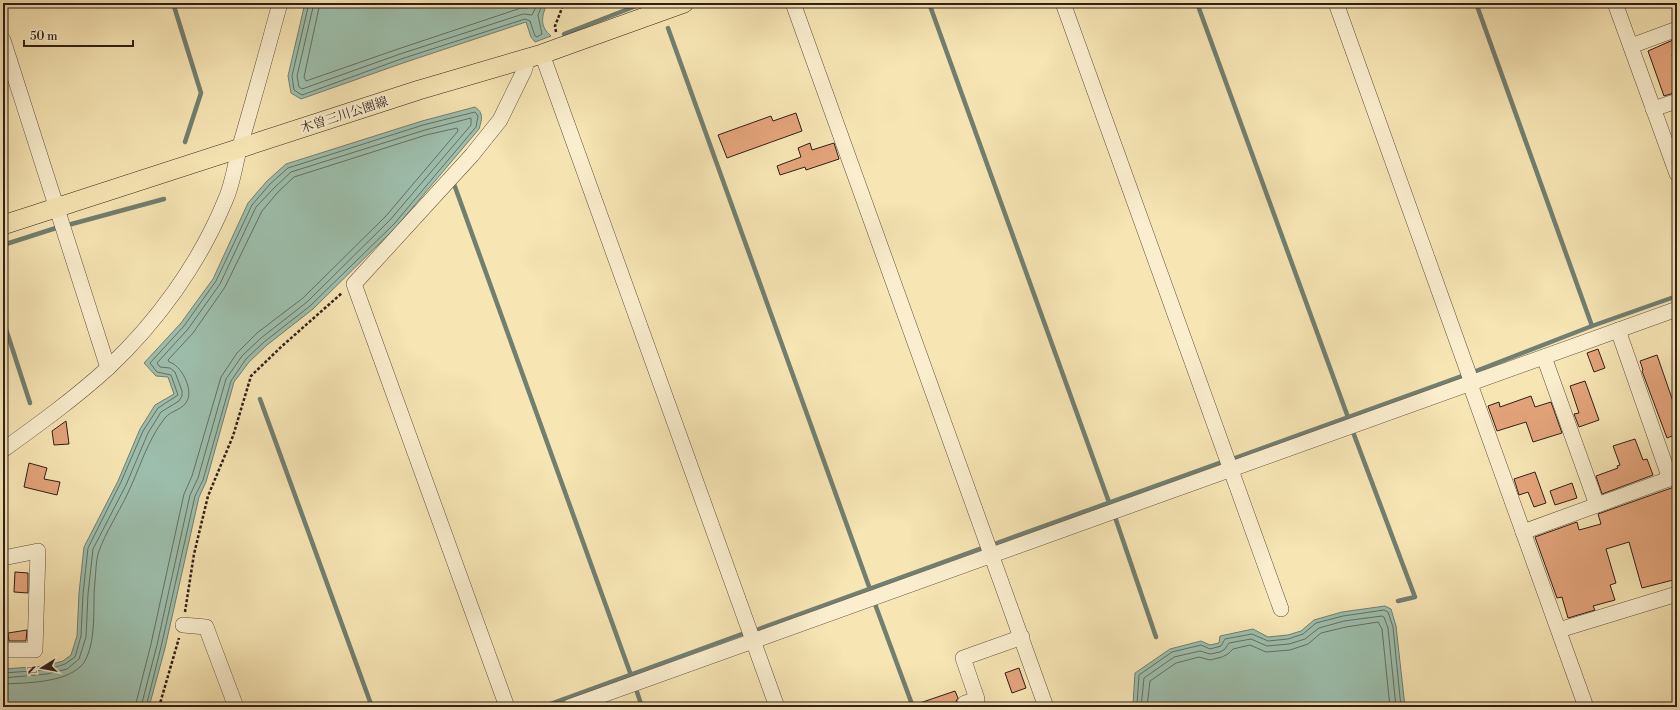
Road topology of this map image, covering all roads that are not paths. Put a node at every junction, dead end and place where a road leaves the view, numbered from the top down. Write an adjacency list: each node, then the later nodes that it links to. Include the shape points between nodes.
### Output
1 (280, 3): 13 (street)
2 (684, 3): 10 (main road, 木曽三川公園線)
3 (793, 3): 27 (street)
4 (1063, 3): 23 (street)
5 (1336, 3): 21 (street)
6 (1615, 3): 9 (street)
7 (1677, 29): 9 (street)
8 (3, 40): 15 (street)
9 (1631, 46): 12 (street)
10 (535, 56): 13 (main road, 木曽三川公園線, via 419,90); 34 (street); 37 (street, via 524,71 500,120 472,155 354,284)
11 (1677, 101): 12 (street)
12 (1654, 109): 14 (street)
13 (240, 148): 15 (main road, 木曽三川公園線); 20 (street, via 226,199 192,267 136,339)
14 (1677, 174)
15 (56, 208): 16 (main road, 木曽三川公園線); 20 (street)
16 (3, 225)
17 (1677, 310): 18 (street)
18 (1618, 330): 19 (street); 24 (street)
19 (1544, 357): 21 (street); 25 (street)
20 (108, 368): 22 (street)
21 (1471, 383): 23 (street); 26 (street)
22 (3, 450)
23 (1232, 469): 27 (street); 30 (street)
24 (1674, 478): 25 (street)
25 (1597, 505): 26 (street)
26 (1523, 532): 32 (street)
27 (993, 555): 33 (street); 34 (street)
28 (3, 558): 35 (street, via 38,551 35,650)
29 (1677, 594): 32 (street)
30 (1281, 609)
31 (183, 625): 36 (street, via 206,627)
32 (1559, 630): 42 (street)
33 (1022, 637): 40 (street, via 962,658 977,699 965,703); 41 (street)
34 (753, 641): 38 (street); 39 (street)
35 (3, 650)
36 (236, 707)
37 (507, 707)
38 (570, 707)
39 (777, 707)
40 (966, 707)
41 (1046, 707)
42 (1586, 707)

